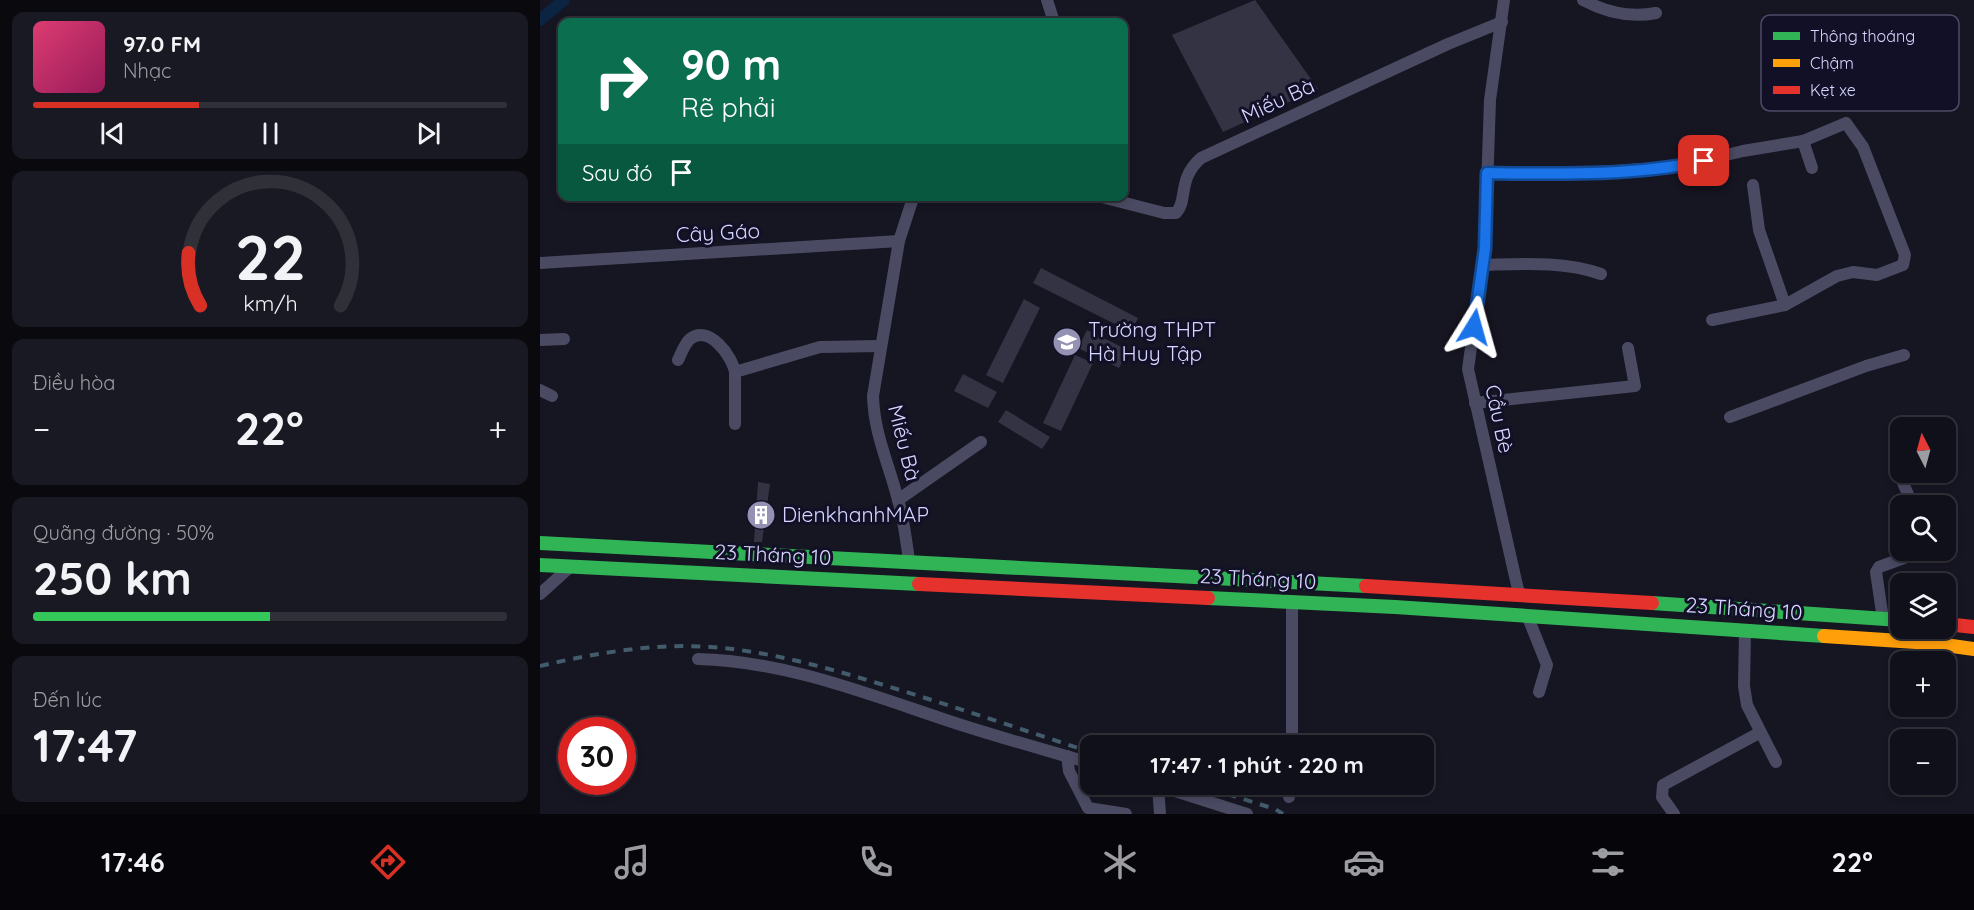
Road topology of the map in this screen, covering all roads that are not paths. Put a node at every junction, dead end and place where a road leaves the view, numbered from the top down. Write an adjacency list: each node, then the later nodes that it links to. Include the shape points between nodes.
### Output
1 (1047, 0): 5 (street)
2 (1504, 0): 6 (street, Cầu Bè)
3 (1583, 0): 4 (street, via 1620,14)
4 (1656, 13)
5 (1053, 18)
6 (1502, 22): 9 (street, Cầu Bè, via 1490,100); 12 (street, Miếu Bà, via 1201,158 1185,178 1176,213)
7 (1803, 141): 8 (street); 9 (street, via 1659,169); 17 (street, via 1846,123 1863,147 1905,255 1903,265 1877,275 1853,272 1837,276)
8 (1812, 168)
9 (1487, 173): 15 (street, Cầu Bè)
10 (1753, 185): 17 (street, via 1759,231)
11 (911, 201): 13 (street, Miếu Bà)
12 (1117, 201)
13 (899, 241): 14 (street, Cây Gáo); 21 (street, Miếu Bà)
14 (540, 263)
15 (1482, 265): 16 (street, via 1545,264 1581,267); 28 (street, Cầu Bè, via 1468,369)
16 (1601, 274)
17 (1785, 305): 18 (street)
18 (1712, 320)
19 (564, 339): 20 (street)
20 (540, 340)
21 (881, 346): 25 (street, via 820,347); 32 (street, Miếu Bà, via 874,380 874,418)
22 (1629, 348): 28 (street, via 1635,386)
23 (1904, 355): 29 (street)
24 (678, 360): 25 (street, via 689,339 704,335 724,349)
25 (735, 372): 30 (street)
26 (540, 390): 27 (street)
27 (552, 396)
28 (1475, 403): 41 (street, Cầu Bè)
29 (1731, 417)
30 (735, 424)
31 (981, 442): 32 (street)
32 (898, 500): 35 (street, Miếu Bà)
33 (540, 543): 34 (main road, 23 Tháng 10)
34 (572, 544): 35 (main road, 23 Tháng 10); 38 (main road)
35 (909, 560): 39 (main road); 41 (main road, 23 Tháng 10)
36 (1896, 561): 44 (street, via 1876,572)
37 (540, 565): 38 (main road, 23 Tháng 10)
38 (571, 566): 39 (main road, 23 Tháng 10); 40 (street)
39 (909, 583): 42 (main road, 23 Tháng 10)
40 (540, 594)
41 (1519, 594): 43 (main road); 44 (main road, 23 Tháng 10)
42 (1292, 602): 43 (main road, 23 Tháng 10); 53 (street)
43 (1527, 615): 48 (main road, 23 Tháng 10); 51 (street, via 1547,665)
44 (1883, 619): 45 (main road, 23 Tháng 10)
45 (1890, 619)
46 (1956, 625): 47 (main road)
47 (1974, 627)
48 (1746, 631): 49 (main road, 23 Tháng 10); 52 (street, via 1744,694)
49 (1974, 649)
50 (698, 659): 54 (street, via 729,659 813,677)
51 (1539, 692)
52 (1759, 733): 56 (street); 62 (street, via 1663,785 1662,797)
53 (1292, 735)
54 (1067, 756): 55 (street); 59 (street, via 1069,771 1088,808)
55 (1080, 760)
56 (1776, 762)
57 (1157, 795): 60 (street)
58 (1187, 795): 61 (street)
59 (1126, 814)
60 (1160, 814)
61 (1247, 814)
62 (1674, 814)

